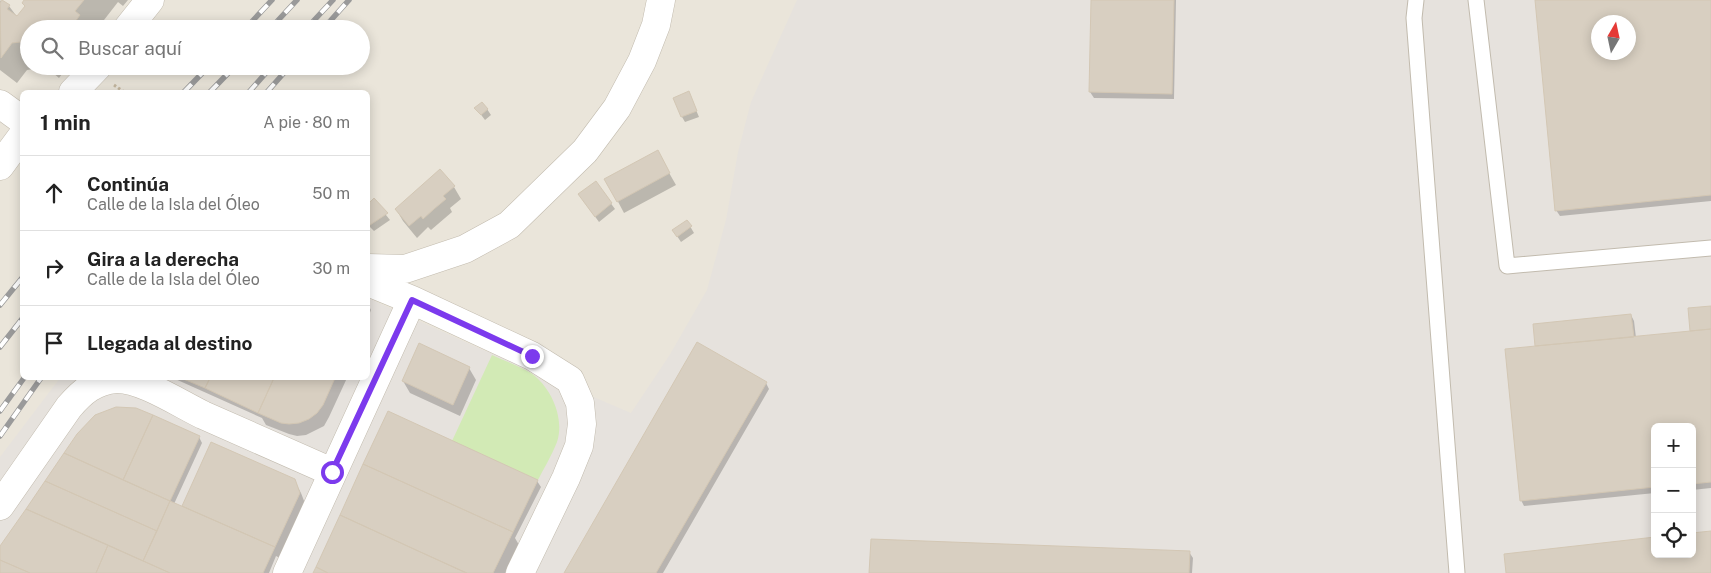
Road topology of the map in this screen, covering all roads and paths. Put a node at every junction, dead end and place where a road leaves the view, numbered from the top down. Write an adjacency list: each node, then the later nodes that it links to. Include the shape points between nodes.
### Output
1 (150, 0): 5 (street)
2 (660, 0): 13 (street, via 656,25 617,108 585,151 509,225 466,249 405,269)
3 (1416, 0): 22 (lane, via 1414,18)
4 (1476, 0): 12 (lane, via 1507,266)
5 (134, 20)
6 (89, 75): 7 (street)
7 (75, 90)
8 (0, 104): 9 (street)
9 (20, 119)
10 (20, 139): 11 (street)
11 (0, 166)
12 (1711, 248)
13 (370, 268)
14 (370, 283): 15 (street)
15 (412, 300): 18 (street); 21 (street, via 532,356 570,380 580,403 579,446)
16 (112, 380): 19 (street, via 96,383 81,393)
17 (124, 380): 18 (street, via 137,382)
18 (332, 472): 20 (street)
19 (0, 506)
20 (287, 573)
21 (520, 573)
22 (1457, 573)

